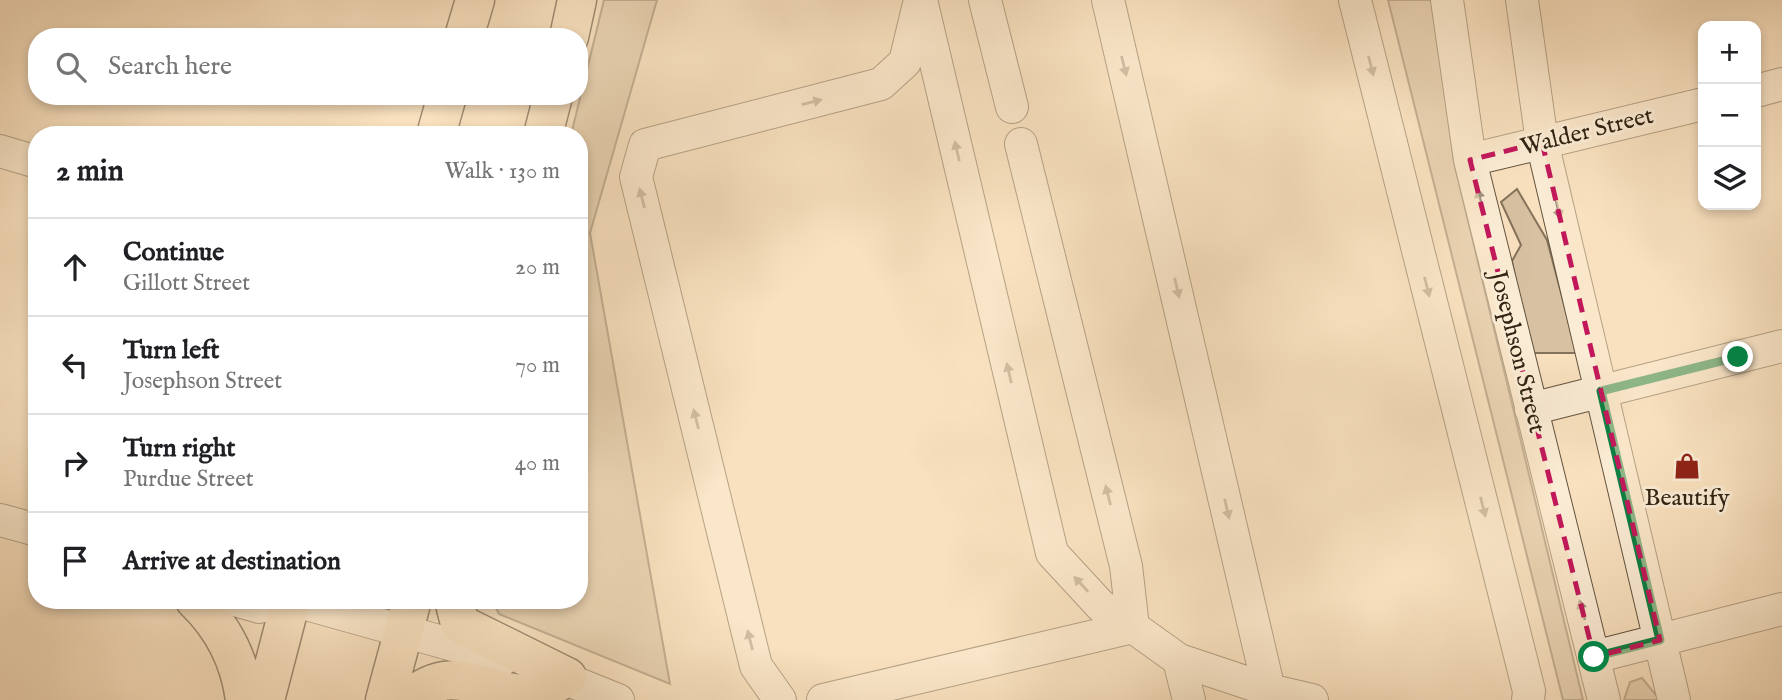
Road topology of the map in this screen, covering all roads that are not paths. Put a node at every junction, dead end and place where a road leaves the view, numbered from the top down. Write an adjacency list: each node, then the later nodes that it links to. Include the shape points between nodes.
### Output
1 (475, 0): 9 (main road)
2 (577, 0): 10 (main road)
3 (920, 0): 35 (street, one-way to 3, via 1101,606 1052,553); 46 (street, one-way to 3, via 756,666 636,177 645,145 881,84 905,62)
4 (985, 0): 16 (street)
5 (1108, 0): 40 (street, one-way to 40)
6 (1354, 0): 51 (street, one-way to 51, via 1526,677)
7 (1447, 0): 23 (street, Josephson Street)
8 (1522, 0): 19 (street)
9 (467, 28)
10 (571, 28)
11 (1782, 85): 12 (street)
12 (1761, 90)
13 (444, 105): 17 (main road)
14 (550, 105): 18 (main road)
15 (1698, 105): 19 (street, Walder Street)
16 (1012, 107)
17 (439, 126)
18 (545, 126)
19 (1542, 142): 23 (street, Walder Street); 25 (street, one-way to 25)
20 (1021, 144): 35 (street, one-way to 20, via 1126,566)
21 (0, 150): 22 (street)
22 (28, 159)
23 (1470, 160): 26 (street, Josephson Street, one-way to 23)
24 (1782, 346): 25 (street)
25 (1601, 391): 26 (street); 36 (street)
26 (1531, 409): 37 (street, Josephson Street, one-way to 26)
27 (0, 520): 28 (street)
28 (28, 528)
29 (204, 609): 41 (main road, via 229,641)
30 (289, 609): 42 (main road)
31 (361, 609): 34 (street)
32 (456, 609): 39 (main road, via 460,624)
33 (1782, 609): 36 (street)
34 (407, 615): 39 (street); 43 (main road)
35 (1133, 627): 38 (street); 47 (street)
36 (1660, 640): 37 (street); 53 (street)
37 (1594, 657): 52 (street, Josephson Street)
38 (1179, 660): 40 (street); 48 (street)
39 (566, 677): 44 (main road, via 530,695 444,679 424,686); 45 (street)
40 (1269, 690): 49 (street); 50 (street)
41 (245, 700)
42 (265, 700)
43 (384, 700)
44 (408, 700)
45 (618, 700)
46 (780, 700)
47 (823, 700)
48 (1189, 700)
49 (1230, 700)
50 (1312, 700)
51 (1528, 700)
52 (1604, 700)
53 (1674, 700)

